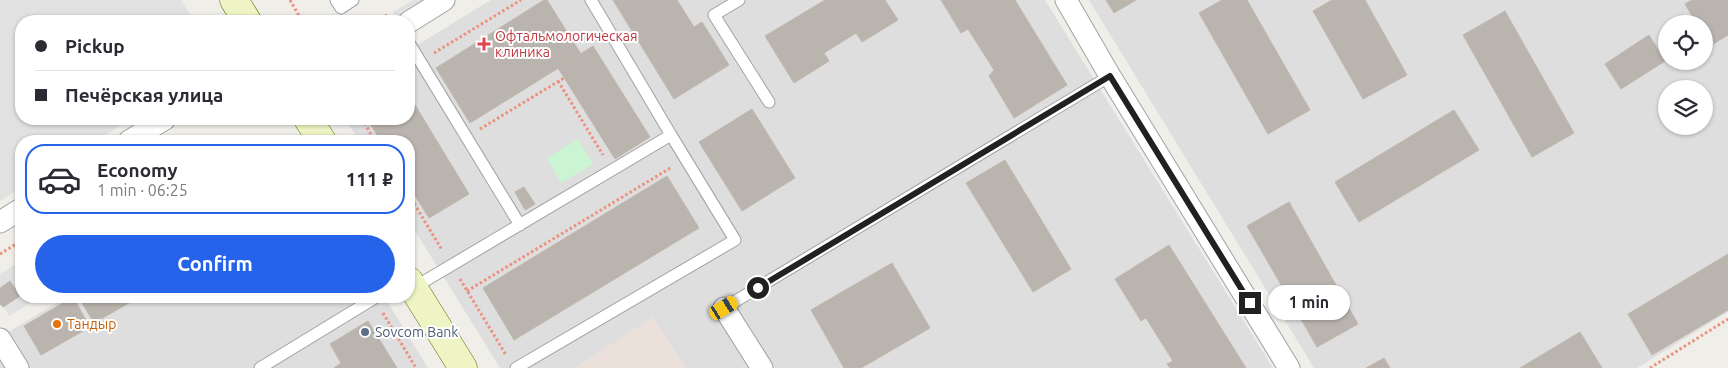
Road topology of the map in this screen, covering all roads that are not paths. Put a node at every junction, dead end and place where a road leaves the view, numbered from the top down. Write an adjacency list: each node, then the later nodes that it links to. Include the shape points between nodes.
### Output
1 (234, 0): 8 (main road)
2 (336, 0): 3 (lane, via 341,8)
3 (353, 0)
4 (444, 0): 9 (street)
5 (591, 0): 15 (lane)
6 (739, 0): 12 (lane, via 714,15)
7 (1066, 0): 11 (street)
8 (243, 15)
9 (415, 18)
10 (415, 53): 18 (lane)
11 (1110, 76): 22 (lane); 29 (street)
12 (769, 102)
13 (155, 125): 14 (street)
14 (139, 135)
15 (671, 135): 18 (lane); 27 (lane, via 735,240)
16 (15, 213): 17 (street)
17 (0, 222)
18 (520, 225): 19 (lane)
19 (415, 283)
20 (415, 292): 26 (main road)
21 (366, 303): 25 (lane)
22 (724, 308): 28 (street)
23 (0, 339): 24 (street)
24 (18, 368)
25 (260, 368)
26 (462, 368)
27 (516, 368)
28 (762, 368)
29 (1289, 368)

